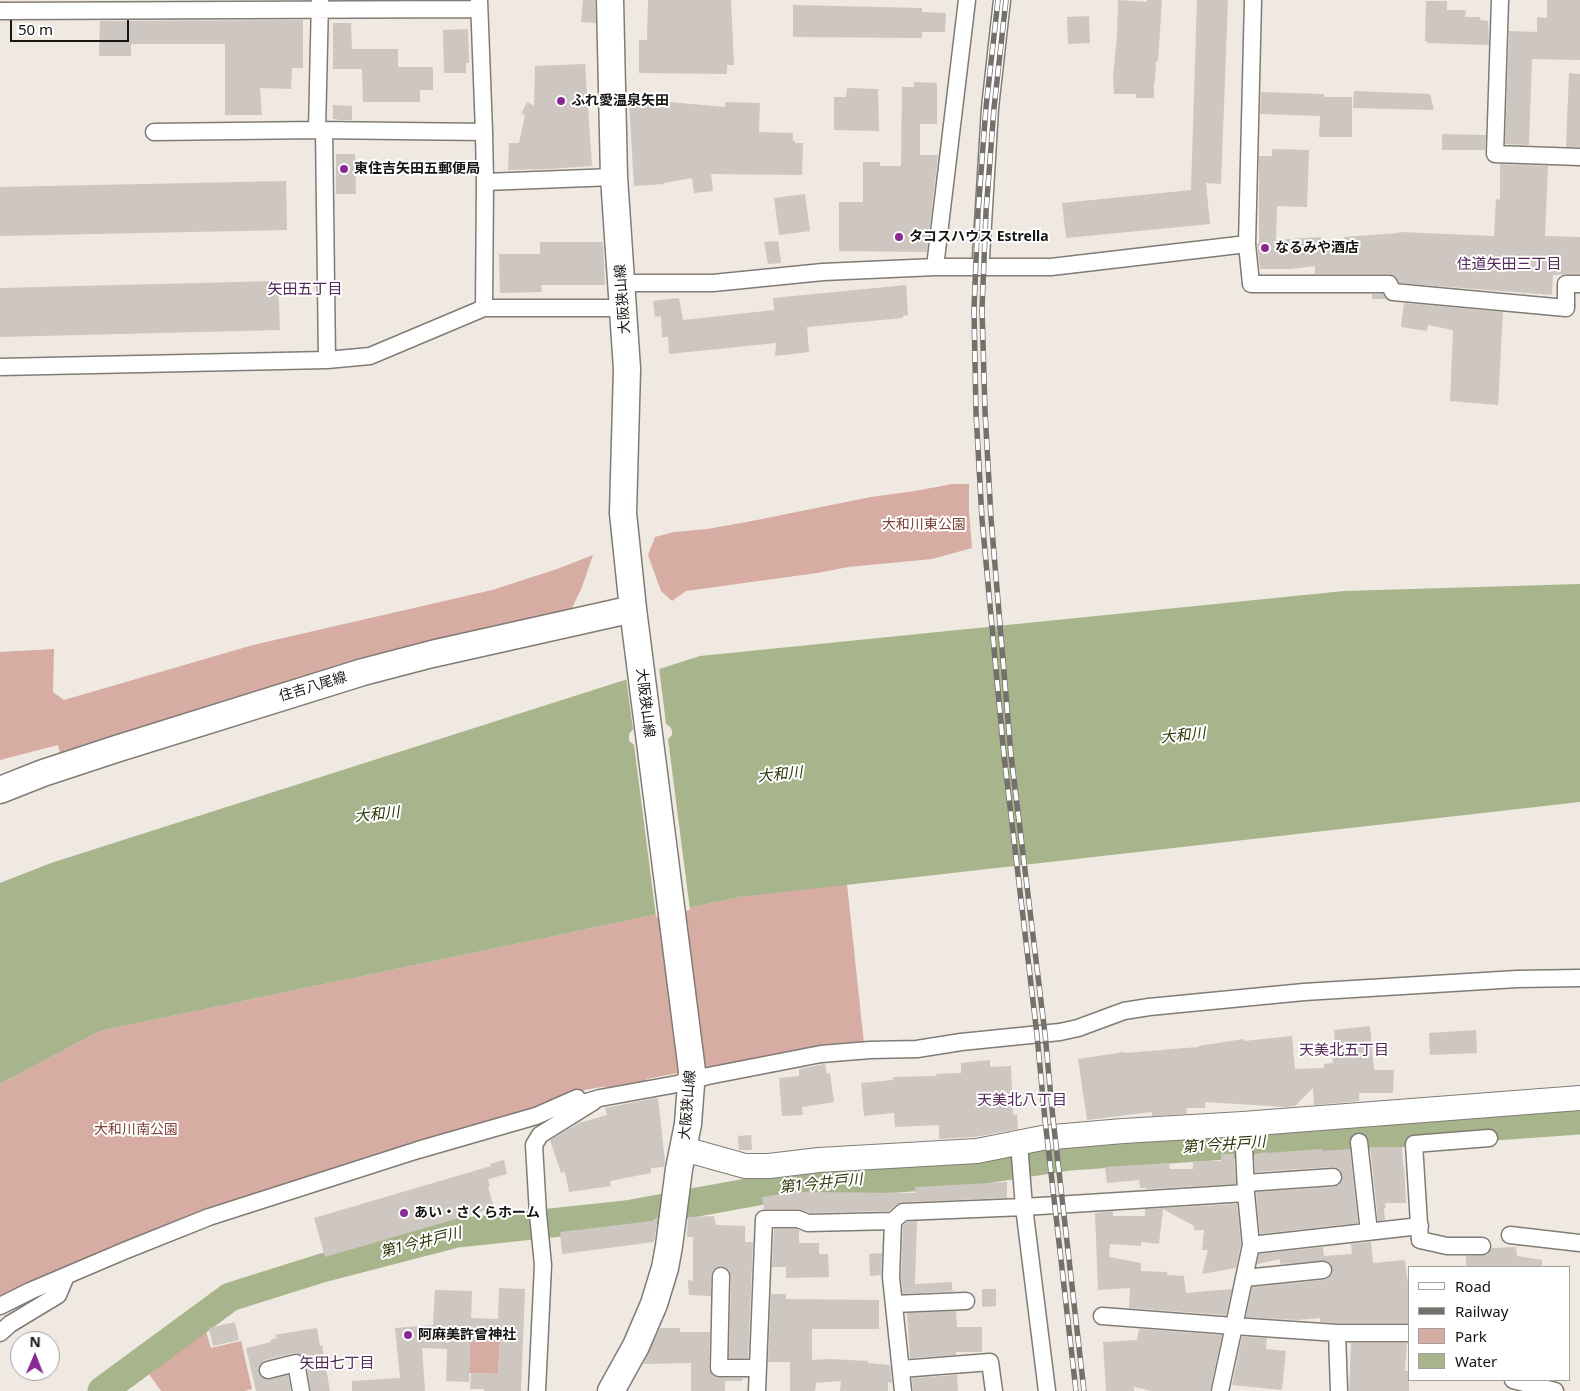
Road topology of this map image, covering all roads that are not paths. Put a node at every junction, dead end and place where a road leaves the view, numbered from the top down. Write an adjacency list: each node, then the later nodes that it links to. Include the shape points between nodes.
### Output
1 (610, 0): 13 (main road, 大阪狭山線)
2 (967, 0): 17 (street)
3 (1002, 0): 16 (street, via 990,108)
4 (1253, 0): 15 (street)
5 (1500, 0): 12 (street, via 1495,154)
6 (320, 5): 7 (street); 8 (street); 9 (street)
7 (479, 5): 11 (street)
8 (0, 11)
9 (321, 130): 10 (street); 11 (street); 22 (street)
10 (154, 132)
11 (484, 132): 14 (street)
12 (1580, 158)
13 (614, 177): 14 (street); 18 (main road, 大阪狭山線)
14 (485, 182): 20 (street)
15 (1247, 244): 17 (street, via 1052,267); 19 (street, via 1251,284 1389,284 1393,292 1566,308 1566,284)
16 (981, 257)
17 (935, 268): 18 (street, via 823,272 713,283)
18 (622, 283): 21 (main road, 大阪狭山線)
19 (1580, 284)
20 (484, 308): 21 (street); 22 (street, via 370,356)
21 (623, 308): 24 (main road, 大阪狭山線, via 627,369 623,513)
22 (327, 360): 23 (street)
23 (0, 367)
24 (634, 617): 25 (main road, 住吉八尾線, via 432,654 363,672 116,748); 27 (main road, 大阪狭山線)
25 (0, 790)
26 (1580, 978): 27 (street, via 1517,978 1190,1002 1124,1011 1078,1028 1052,1033 917,1049 821,1054 708,1076)
27 (692, 1076): 28 (street); 34 (main road, 大阪狭山線)
28 (600, 1098): 46 (street, via 580,1104 577,1098 536,1116 209,1217); 62 (street, via 540,1135 534,1145 543,1265)
29 (1580, 1098): 30 (street)
30 (1243, 1129): 33 (street, via 1123,1131 1042,1138); 36 (street)
31 (1489, 1138): 39 (street, via 1414,1144)
32 (1359, 1142): 40 (street)
33 (1020, 1148): 34 (street, via 769,1166 745,1166); 37 (street)
34 (684, 1149): 63 (main road, 大阪狭山線, via 665,1268 636,1346)
35 (1333, 1177): 36 (street)
36 (1246, 1188): 37 (street); 43 (street)
37 (1024, 1207): 38 (street, via 903,1212); 67 (street)
38 (893, 1221): 50 (street, via 891,1277); 57 (street, via 808,1223 798,1219 764,1219)
39 (1420, 1226): 40 (street); 44 (street, via 1420,1240 1447,1246)
40 (1369, 1232): 43 (street)
41 (1510, 1235): 42 (street)
42 (1580, 1243)
43 (1252, 1245): 48 (street)
44 (1482, 1246)
45 (1323, 1270): 48 (street)
46 (66, 1276): 51 (street); 54 (street, via 58,1294)
47 (721, 1276): 57 (street, via 719,1368)
48 (1244, 1278): 53 (street)
49 (966, 1301): 50 (street)
50 (894, 1304): 58 (street)
51 (0, 1306)
52 (1102, 1316): 53 (street)
53 (1234, 1326): 55 (street); 68 (street)
54 (0, 1333)
55 (1337, 1333): 56 (street); 69 (street)
56 (1408, 1333)
57 (757, 1368): 64 (street)
58 (901, 1369): 65 (street); 66 (street, via 990,1362)
59 (268, 1370): 61 (street, via 296,1362)
60 (1517, 1381): 70 (street)
61 (300, 1391)
62 (537, 1391)
63 (611, 1391)
64 (757, 1391)
65 (903, 1391)
66 (994, 1391)
67 (1047, 1391)
68 (1220, 1391)
69 (1339, 1391)
70 (1555, 1391)

